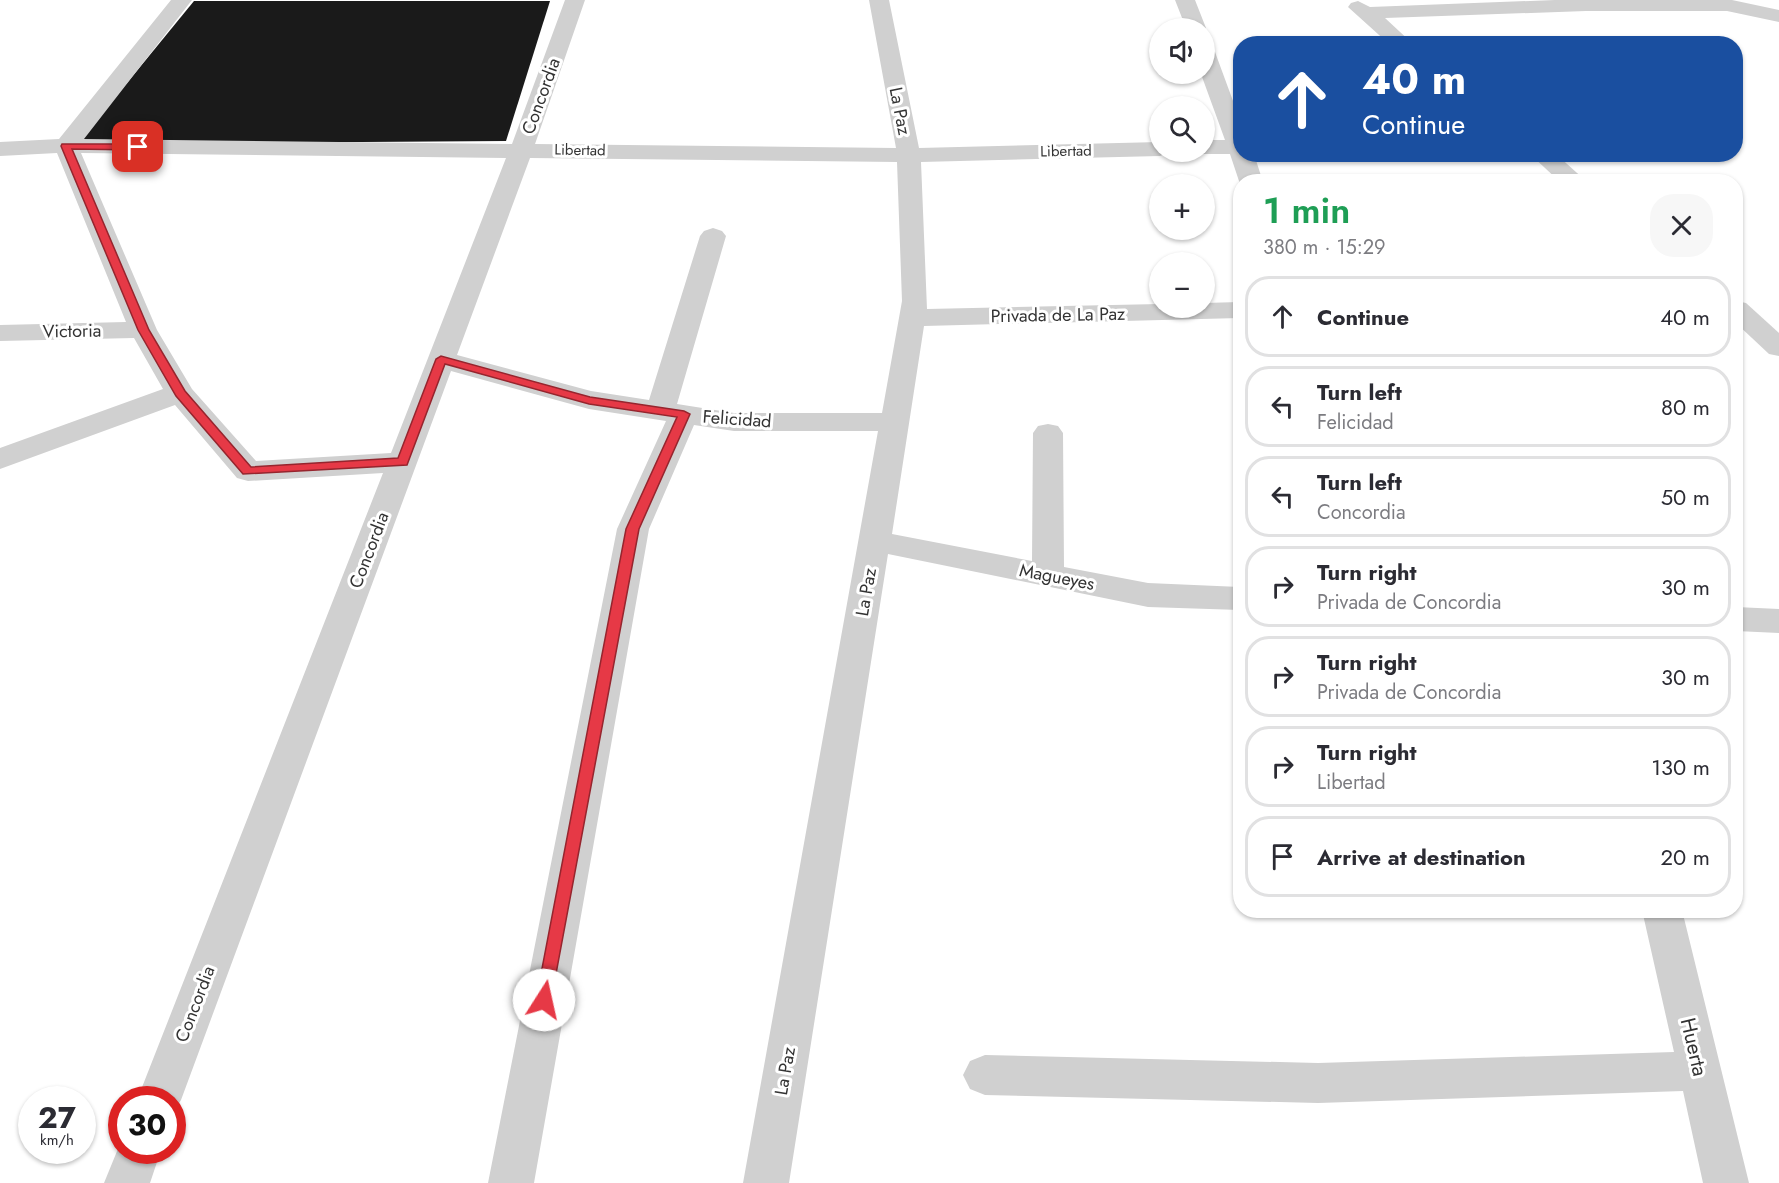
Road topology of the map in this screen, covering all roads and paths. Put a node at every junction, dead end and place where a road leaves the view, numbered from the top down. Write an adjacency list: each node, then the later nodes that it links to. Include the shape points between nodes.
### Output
1 (182, 0): 12 (street)
2 (575, 0): 17 (street, Concordia)
3 (879, 0): 18 (street, La Paz)
4 (1185, 0): 8 (street)
5 (1584, 2): 6 (street); 7 (street, via 1727,5)
6 (1357, 6): 9 (street)
7 (1779, 16)
8 (1192, 18)
9 (1393, 36)
10 (1215, 81): 11 (street)
11 (1233, 129)
12 (66, 146): 16 (street, Libertad); 17 (street, Libertad); 25 (street)
13 (1215, 147): 14 (street)
14 (1233, 147)
15 (1149, 148): 18 (street, Libertad)
16 (0, 149)
17 (522, 150): 18 (street, Libertad); 28 (street, Concordia)
18 (909, 155): 24 (street, La Paz, via 915,301)
19 (1551, 162): 20 (street)
20 (1565, 174)
21 (712, 236): 30 (street)
22 (1233, 310): 24 (street, Privada de La Paz)
23 (1743, 315): 27 (street)
24 (912, 318): 31 (street, La Paz)
25 (143, 330): 26 (street, Victoria); 29 (street)
26 (0, 333)
27 (1779, 348)
28 (441, 359): 30 (street, Felicidad, via 589,400); 34 (street, Concordia)
29 (180, 393): 33 (street); 34 (street, via 248,471)
30 (672, 412): 31 (street, Felicidad, via 734,422); 46 (street, via 633,529)
31 (895, 422): 35 (street, La Paz)
32 (1048, 433): 36 (street)
33 (0, 459)
34 (402, 462): 43 (street, Concordia)
35 (875, 541): 36 (street, Magueyes); 47 (street, La Paz)
36 (1048, 576): 37 (street, Magueyes, via 1148,595)
37 (1233, 599)
38 (1743, 619): 39 (street)
39 (1779, 621)
40 (1664, 918): 41 (street, Huerta)
41 (1699, 1071): 42 (street, via 1318,1083); 48 (street, Huerta)
42 (985, 1075)
43 (164, 1086)
44 (134, 1164): 45 (street)
45 (127, 1183)
46 (511, 1183)
47 (766, 1183)
48 (1726, 1183)

